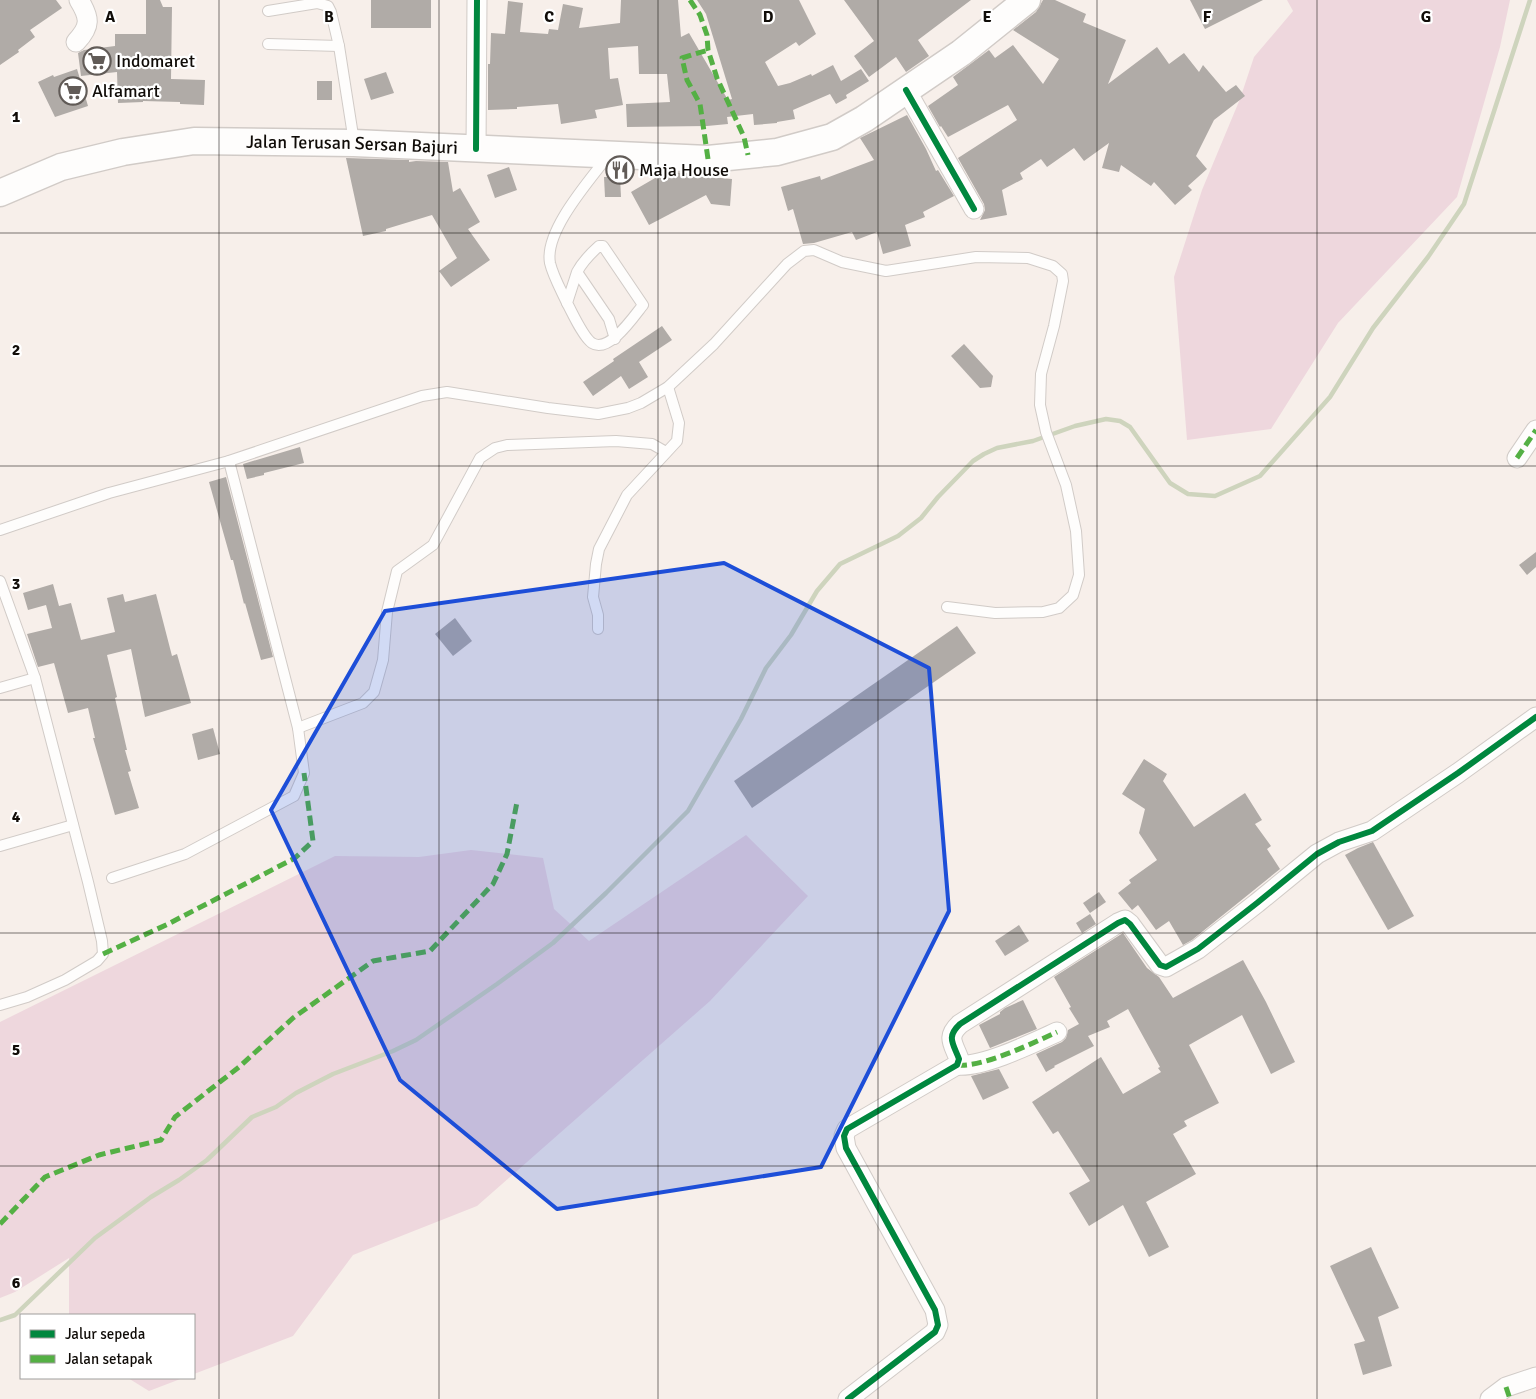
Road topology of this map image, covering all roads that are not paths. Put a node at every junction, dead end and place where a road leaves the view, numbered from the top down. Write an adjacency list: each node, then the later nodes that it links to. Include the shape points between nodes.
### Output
1 (79, 0): 5 (street, via 88,17 88,26)
2 (477, 0): 10 (street)
3 (1027, 0): 8 (main road, Jalan Terusan Sersan Bajuri, via 961,53)
4 (268, 11): 7 (lane, via 317,3 328,6)
5 (76, 42)
6 (268, 44): 7 (lane)
7 (339, 46): 9 (lane)
8 (906, 90): 11 (main road, Jalan Terusan Sersan Bajuri, via 832,137 777,152 708,159); 13 (street)
9 (354, 144): 10 (main road, Jalan Terusan Sersan Bajuri); 12 (main road, Jalan Terusan Sersan Bajuri, via 185,142 123,152 61,168)
10 (476, 149): 11 (main road, Jalan Terusan Sersan Bajuri)
11 (609, 155): 15 (lane, via 570,207 551,248 550,264)
12 (0, 193)
13 (974, 208)
14 (577, 272): 15 (lane); 16 (lane, via 609,319); 16 (lane, via 588,255 603,246 642,305)
15 (567, 303): 16 (lane, via 593,343 600,345)
16 (615, 339)
17 (668, 386): 19 (lane, via 679,432 677,441); 21 (lane, via 634,406 598,414 447,392 422,396); 24 (lane, via 714,344 787,264 804,250 886,271 976,257 1028,258 1053,266 1062,274 1063,281 1041,374 1040,404 1046,432 1066,484 1076,531 1079,575 1073,595 1058,608 1043,612 995,613)
18 (1536, 430): 20 (street)
19 (666, 452): 25 (lane, via 627,495 599,550 593,597); 29 (lane, via 652,444 616,441 507,445 495,448 480,458 433,545 397,571 387,612 384,660 374,692 363,703)
20 (1517, 458)
21 (229, 461): 22 (lane, via 109,493); 29 (lane)
22 (0, 530)
23 (0, 582): 26 (lane)
24 (947, 607)
25 (598, 629)
26 (34, 678): 27 (lane); 30 (lane)
27 (0, 688)
28 (1536, 717): 35 (street, via 1379,827 1327,847 1198,948 1166,967 1160,965 1130,924 1125,920 1118,923 953,1030 951,1037 959,1058)
29 (298, 728): 32 (lane, via 304,773 294,796 185,854)
30 (73, 825): 31 (lane); 33 (lane, via 102,941 102,954 97,961 65,980)
31 (0, 846)
32 (112, 878)
33 (0, 1005)
34 (1057, 1032): 35 (street, via 1016,1051 968,1065)
35 (956, 1065): 38 (street, via 846,1132 846,1148 935,1310 938,1325 935,1332)
36 (1536, 1377): 37 (street)
37 (1508, 1393): 39 (street)
38 (848, 1399)
39 (1490, 1399)

